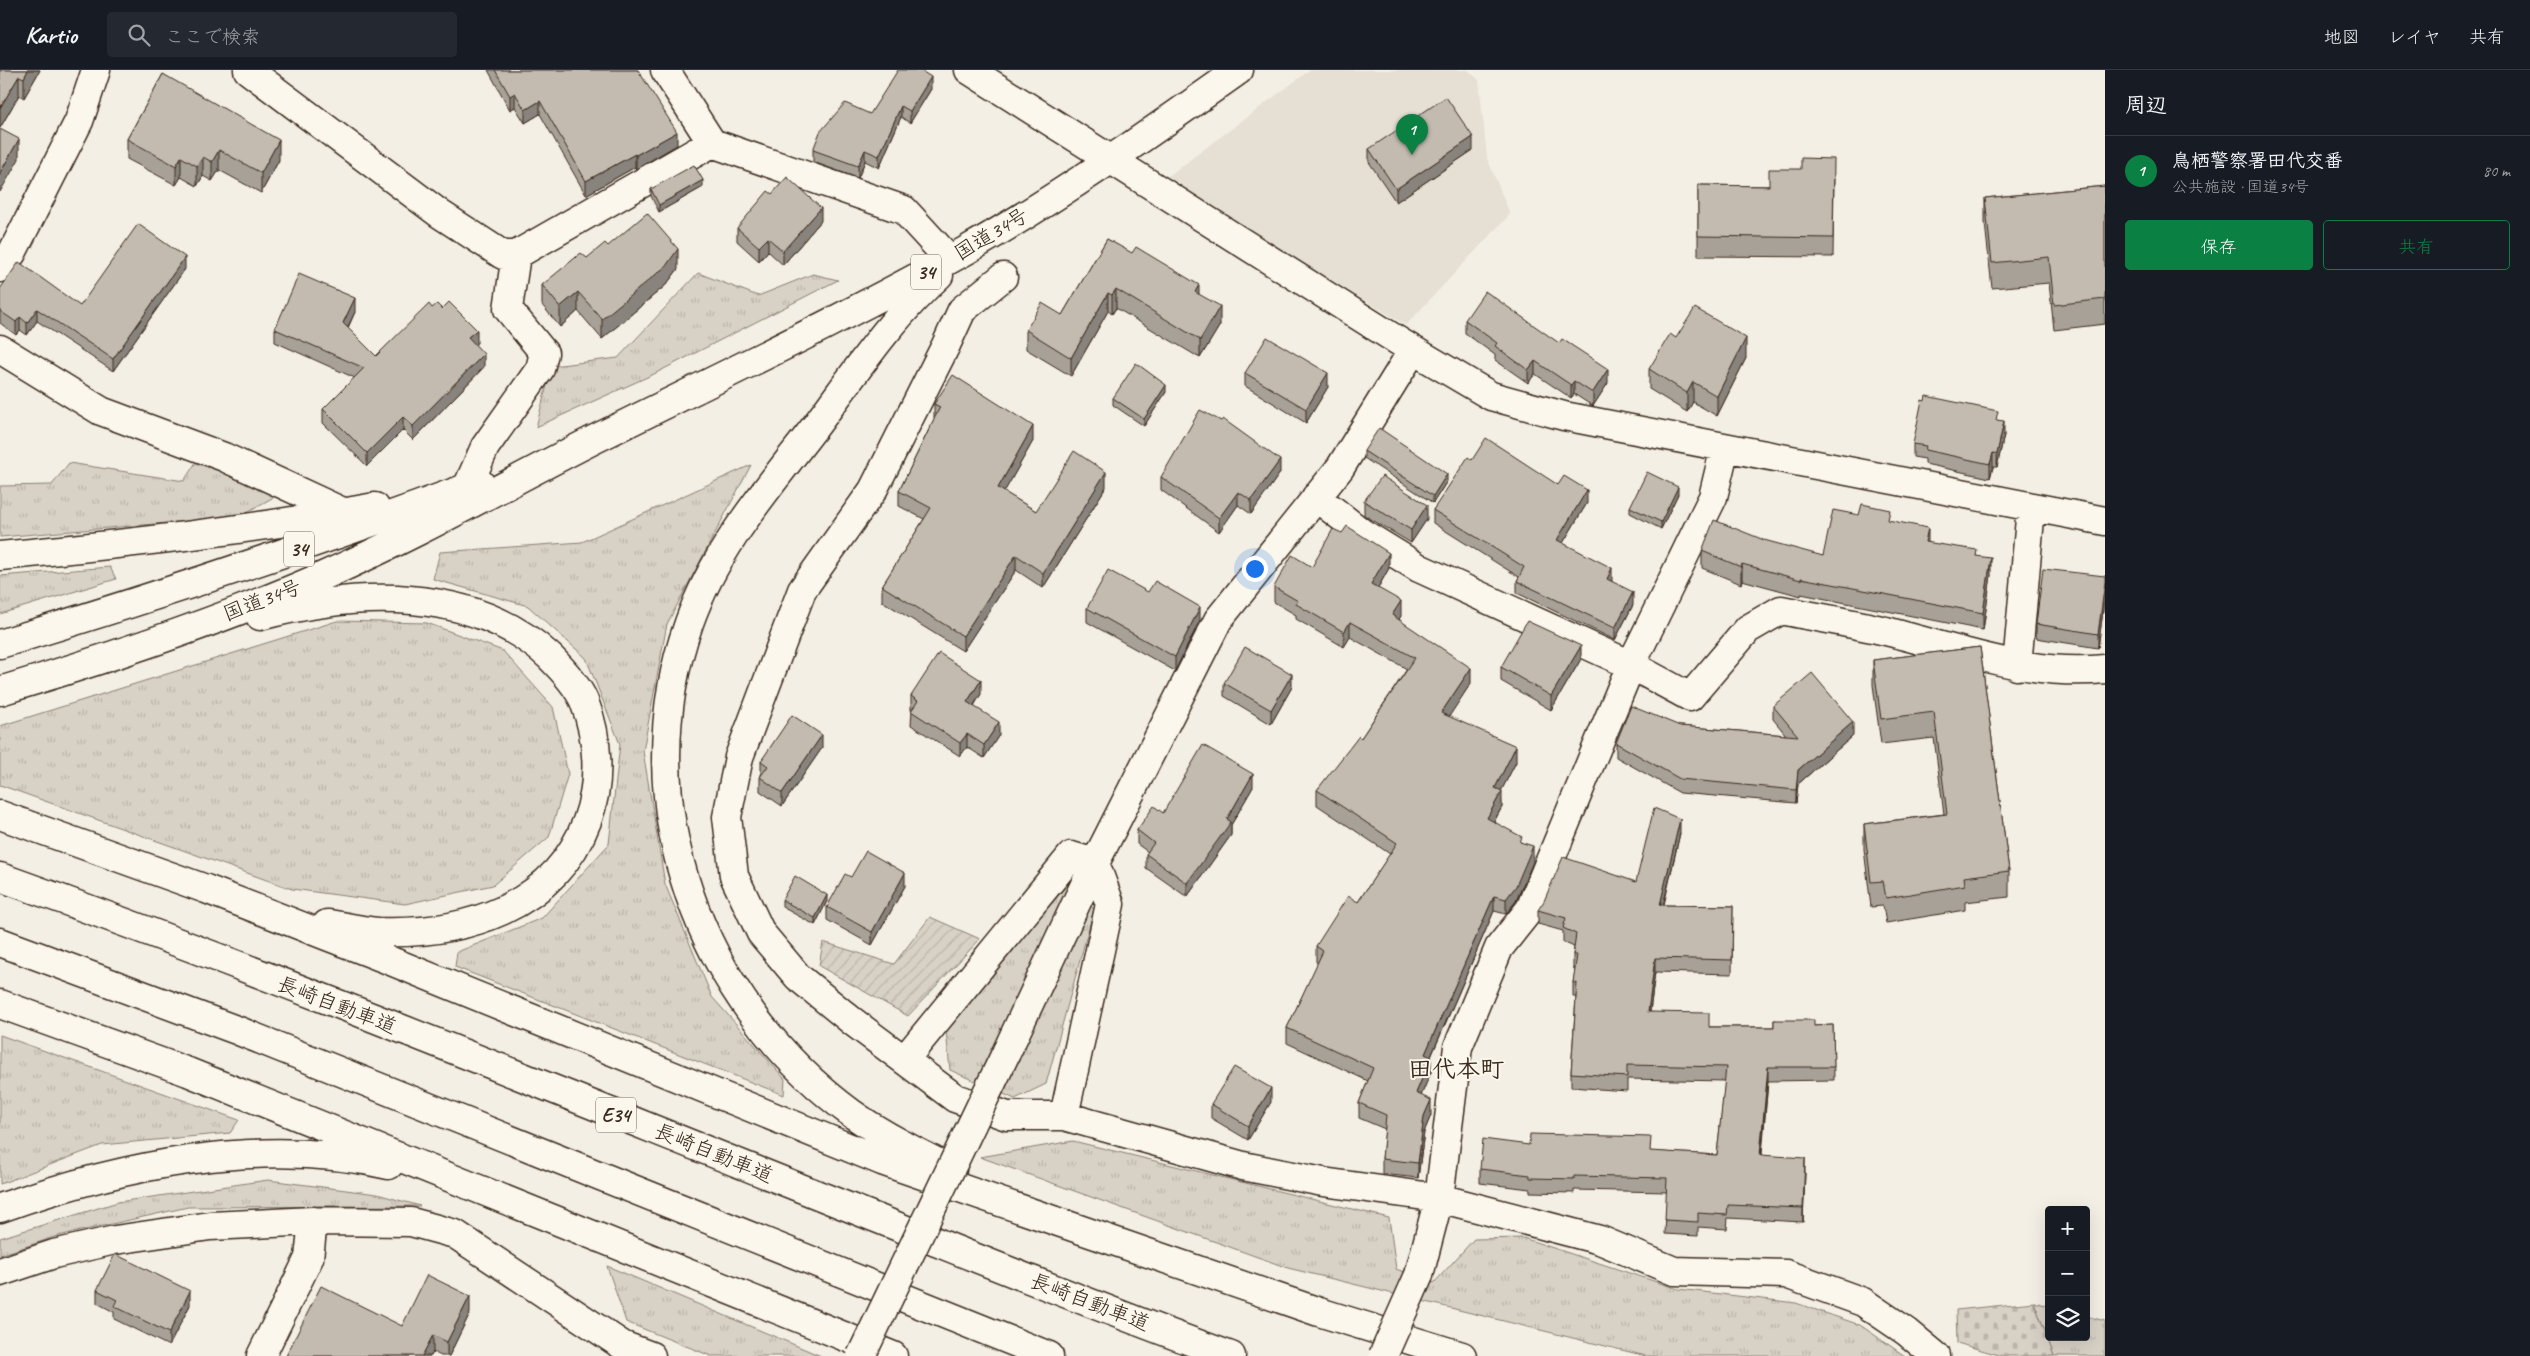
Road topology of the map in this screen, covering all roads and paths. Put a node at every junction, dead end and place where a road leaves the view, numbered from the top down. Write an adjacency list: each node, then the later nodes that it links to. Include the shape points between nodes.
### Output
1 (96, 70): 10 (main road, via 79,121 12,253)
2 (248, 70): 8 (main road, via 440,214 503,254)
3 (665, 70): 6 (main road)
4 (969, 70): 7 (main road)
5 (1239, 70): 7 (main road, 国道34号 / 34)
6 (712, 143): 8 (main road); 9 (main road, via 904,210)
7 (1110, 160): 9 (main road, 国道34号 / 34); 13 (main road)
8 (516, 255): 16 (main road, via 508,309 544,353 540,369)
9 (958, 255): 14 (main road, 国道34号 / 34, via 812,332); 39 (main road, via 887,330 751,509 716,563 689,623 674,680 667,737 668,790 675,844 690,899 712,952 736,994 766,1035 851,1113 915,1152)
10 (0, 268)
11 (1003, 277): 34 (main road, via 962,310 873,490 802,590 739,757 727,817 734,876 761,933 798,977 852,1022)
12 (0, 349): 19 (main road, via 100,411 224,457)
13 (1413, 350): 15 (main road, via 1491,396 1564,416); 17 (main road, via 1340,468)
14 (593, 440): 16 (main road, 国道34号 / 34); 25 (main road, 国道34号 / 34, via 410,536 322,577)
15 (1725, 447): 18 (main road); 23 (main road, via 1713,497)
16 (459, 490): 19 (main road); 22 (main road, 国道34号 / 34, via 237,570)
17 (1316, 497): 23 (main road, via 1362,532 1419,568); 29 (main road, via 1218,620)
18 (2031, 507): 20 (main road); 24 (main road)
19 (345, 512): 21 (main road, via 129,544)
20 (2105, 521)
21 (0, 556)
22 (0, 644)
23 (1631, 665): 24 (main road, via 1690,696 1748,629 1781,610 1884,630); 37 (main road, via 1530,910 1499,948 1458,1047)
24 (2017, 666): 26 (main road, via 2090,671)
25 (81, 667): 27 (main road, 国道34号 / 34); 31 (main road, via 286,609 343,601 428,601 468,610 505,624 536,645 563,670 583,700 593,734 597,770 591,810 581,835 563,864 539,890 505,910 466,924 377,932 322,923)
26 (2105, 669)
27 (0, 691)
28 (0, 815): 31 (main road)
29 (1095, 863): 34 (main road, via 1071,856); 35 (main road, via 1110,904); 44 (main road, bridge)
30 (0, 877): 47 (main road, 長崎自動車道 / E34, via 251,971)
31 (206, 889): 39 (main road, via 882,1161)
32 (0, 942): 46 (main road, via 239,1031)
33 (0, 1004): 36 (main road, via 188,1072)
34 (905, 1059): 35 (main road, via 955,1098 1007,1116)
35 (1064, 1116): 37 (main road, via 1243,1166 1323,1182)
36 (463, 1182): 38 (main road, via 369,1160 314,1154 252,1154 124,1170); 45 (main road)
37 (1439, 1198): 48 (main road, bridge, via 1419,1275); 50 (main road, via 1600,1240 1674,1271 1786,1274 1862,1302)
38 (0, 1208)
39 (1053, 1219): 49 (main road, via 1310,1309)
40 (313, 1222): 41 (main road, via 210,1226 115,1240 54,1254); 42 (main road, via 309,1258); 43 (main road, via 411,1222 454,1234 622,1344)
41 (0, 1272)
42 (261, 1356)
43 (651, 1356)
44 (861, 1356)
45 (893, 1356)
46 (1050, 1356)
47 (1231, 1356)
48 (1383, 1356)
49 (1462, 1356)
50 (1936, 1356)

